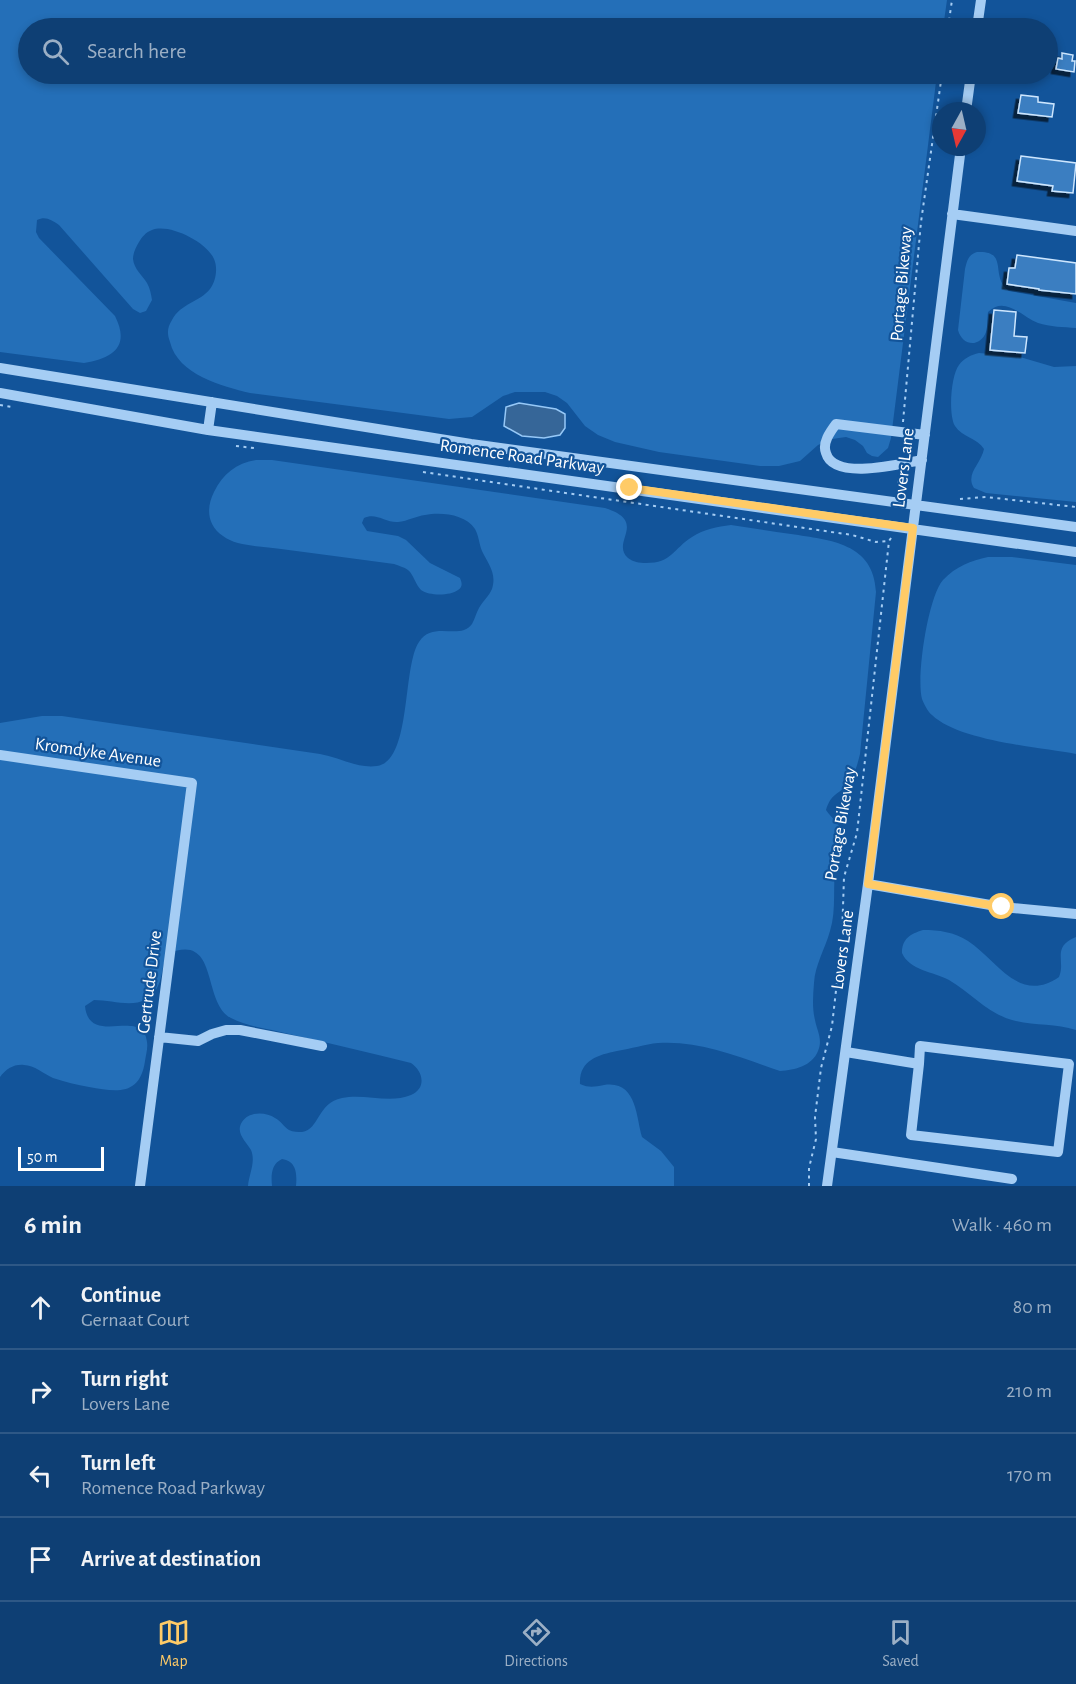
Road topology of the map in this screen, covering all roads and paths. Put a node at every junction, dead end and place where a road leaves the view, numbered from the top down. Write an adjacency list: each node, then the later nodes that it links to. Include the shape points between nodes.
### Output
1 (952, 0): 3 (path)
2 (981, 0): 4 (street)
3 (949, 18)
4 (979, 18)
5 (941, 84): 15 (path, Portage Bikeway, via 921,222)
6 (970, 84): 7 (street)
7 (967, 102)
8 (960, 156): 9 (street, Lovers Lane)
9 (952, 214): 10 (street); 16 (street, Lovers Lane)
10 (1076, 231)
11 (0, 368): 13 (street, Romence Road Parkway)
12 (0, 393): 14 (street, Romence Road Parkway)
13 (212, 402): 14 (street); 21 (street, Romence Road Parkway, via 471,444)
14 (208, 430): 24 (street, Romence Road Parkway)
15 (902, 432): 16 (street); 18 (street, via 836,424 824,448 828,460 838,467 859,470)
16 (925, 435): 17 (street, Lovers Lane)
17 (922, 460): 18 (street); 21 (street, Lovers Lane)
18 (899, 464): 19 (path)
19 (897, 497)
20 (960, 499): 22 (path, via 986,496)
21 (916, 504): 23 (street, Romence Road Parkway); 24 (street, Lovers Lane)
22 (1076, 507)
23 (1076, 527)
24 (913, 528): 26 (street, Romence Road Parkway); 29 (street, Lovers Lane)
25 (892, 539): 38 (path, Portage Bikeway, via 855,846 844,877 836,993 821,1068 816,1147 809,1168)
26 (1076, 552)
27 (0, 755): 28 (street, Kromdyke Avenue)
28 (192, 783): 31 (street, Gertrude Drive)
29 (868, 884): 30 (street, via 1002,907); 33 (street, Lovers Lane)
30 (1076, 914)
31 (159, 1037): 32 (street, via 198,1041 240,1029); 37 (street, Gertrude Drive)
32 (322, 1046)
33 (846, 1052): 34 (street); 35 (street, Lovers Lane)
34 (919, 1064): 34 (street, via 911,1135 1058,1152 1069,1064 920,1046)
35 (832, 1152): 36 (street); 39 (street, Lovers Lane)
36 (1012, 1179)
37 (140, 1186)
38 (809, 1186)
39 (827, 1186)

